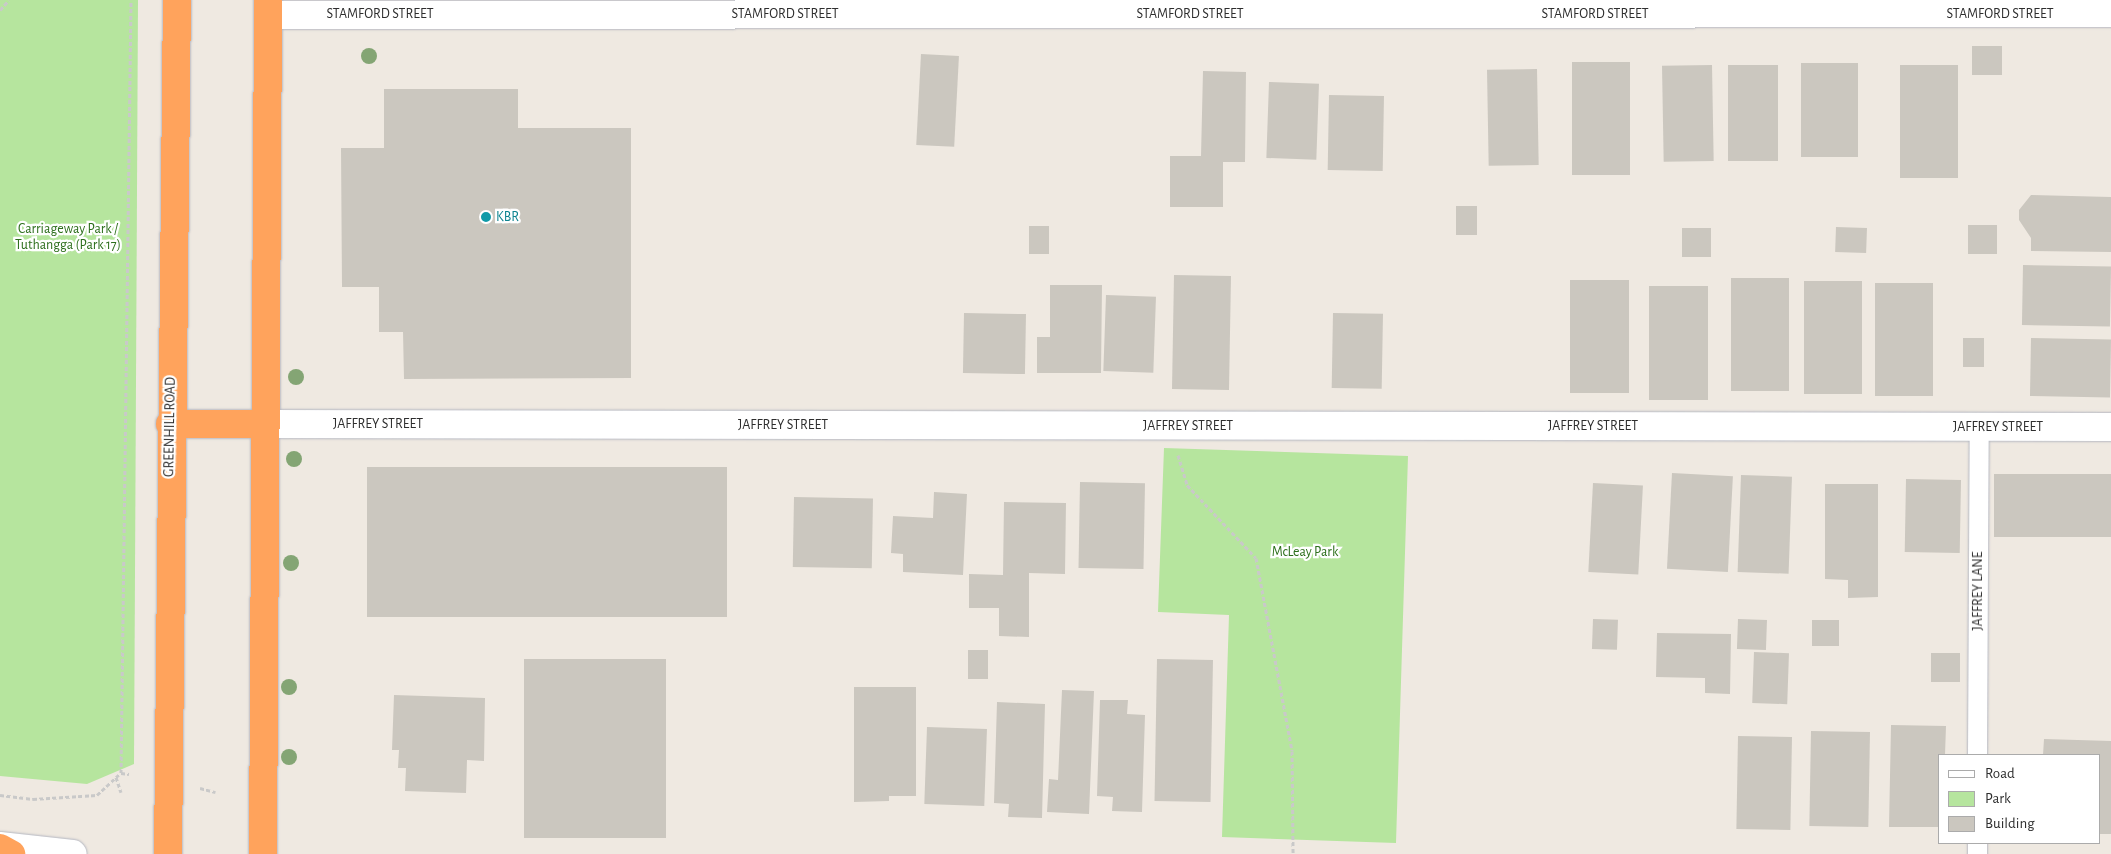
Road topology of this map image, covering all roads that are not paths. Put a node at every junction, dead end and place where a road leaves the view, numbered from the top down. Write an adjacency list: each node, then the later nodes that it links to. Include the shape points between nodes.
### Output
1 (176, 0): 10 (highway, GREENHILL ROAD)
2 (268, 7): 3 (street, STAMFORD STREET); 11 (highway)
3 (349, 7): 4 (street, STAMFORD STREET)
4 (715, 7): 5 (street, STAMFORD STREET)
5 (1364, 7): 6 (street, STAMFORD STREET)
6 (1570, 7): 7 (street, STAMFORD STREET)
7 (1772, 7): 8 (street, STAMFORD STREET)
8 (1976, 7): 9 (street, STAMFORD STREET)
9 (2111, 14)
10 (170, 424): 11 (highway); 18 (highway, GREENHILL ROAD)
11 (264, 424): 12 (street, JAFFREY STREET); 19 (highway)
12 (1980, 427): 13 (street, JAFFREY STREET); 14 (lane, JAFFREY LANE)
13 (2111, 427)
14 (1977, 754)
15 (0, 847): 16 (highway); 17 (street)
16 (12, 854)
17 (73, 854)
18 (168, 854)
19 (263, 854)

